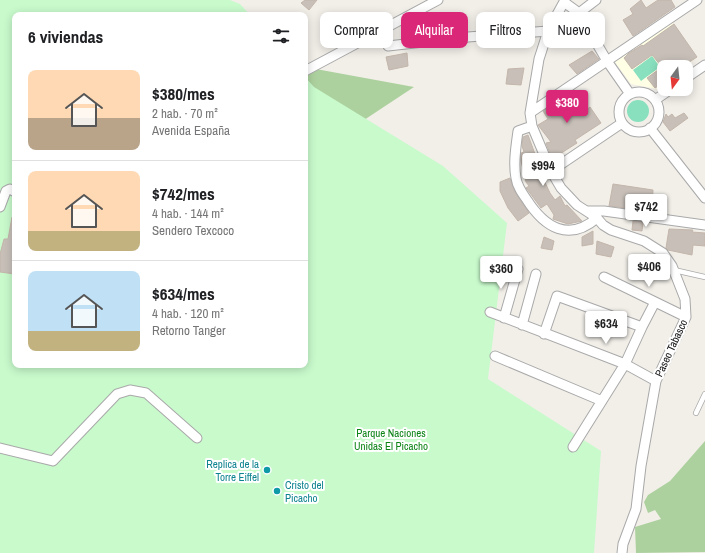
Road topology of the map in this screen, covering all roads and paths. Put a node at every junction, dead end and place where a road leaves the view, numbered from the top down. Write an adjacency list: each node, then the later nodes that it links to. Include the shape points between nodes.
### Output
1 (438, 0): 14 (street)
2 (596, 0): 7 (street)
3 (697, 0): 12 (street)
4 (565, 1): 5 (street, Paseo Tabasco); 6 (street)
5 (559, 12)
6 (578, 12)
7 (580, 12)
8 (543, 31): 9 (street)
9 (393, 45)
10 (543, 48): 19 (street, Paseo Tabasco, via 534,82)
11 (599, 48): 12 (street)
12 (607, 61): 16 (street); 19 (street)
13 (705, 65): 15 (street)
14 (308, 69)
15 (693, 73)
16 (630, 94): 18 (street, via 641,92); 20 (street, via 621,104 619,114)
17 (661, 96): 18 (street)
18 (656, 100): 22 (street, via 658,118)
19 (530, 113): 21 (street, Paseo Tabasco)
20 (622, 123): 22 (street, via 638,132); 23 (street)
21 (532, 126): 23 (street, Paseo Tabasco); 28 (street, via 518,131 515,167 520,189 533,209 549,225 564,231 580,229)
22 (650, 128): 25 (street)
23 (551, 171): 27 (street, Paseo Tabasco, via 561,188 577,205)
24 (12, 190): 26 (street, via 10,188 6,191)
25 (705, 198)
26 (0, 207)
27 (588, 211): 28 (street, Paseo Tabasco); 29 (street)
28 (597, 218): 31 (street, Paseo Tabasco, via 611,230 644,241 659,250 667,257)
29 (705, 225)
30 (518, 269): 38 (street)
31 (674, 270): 34 (lane); 37 (street, Paseo Tabasco, via 685,299)
32 (536, 274): 39 (street)
33 (604, 277): 35 (street)
34 (705, 277)
35 (655, 302): 37 (street); 40 (street)
36 (490, 312): 38 (street)
37 (686, 317): 44 (street, Paseo Tabasco)
38 (504, 318): 39 (street)
39 (522, 325): 41 (street)
40 (642, 327): 41 (street, via 557,296); 43 (street)
41 (544, 334): 43 (street)
42 (495, 356): 46 (street)
43 (625, 364): 44 (street); 46 (street)
44 (656, 381): 51 (street, Paseo Tabasco, via 636,509)
45 (705, 394): 47 (lane)
46 (602, 401): 49 (street)
47 (696, 413)
48 (197, 438): 50 (street, via 146,393 130,390 117,394 53,461)
49 (573, 447)
50 (0, 448)
51 (622, 553)

